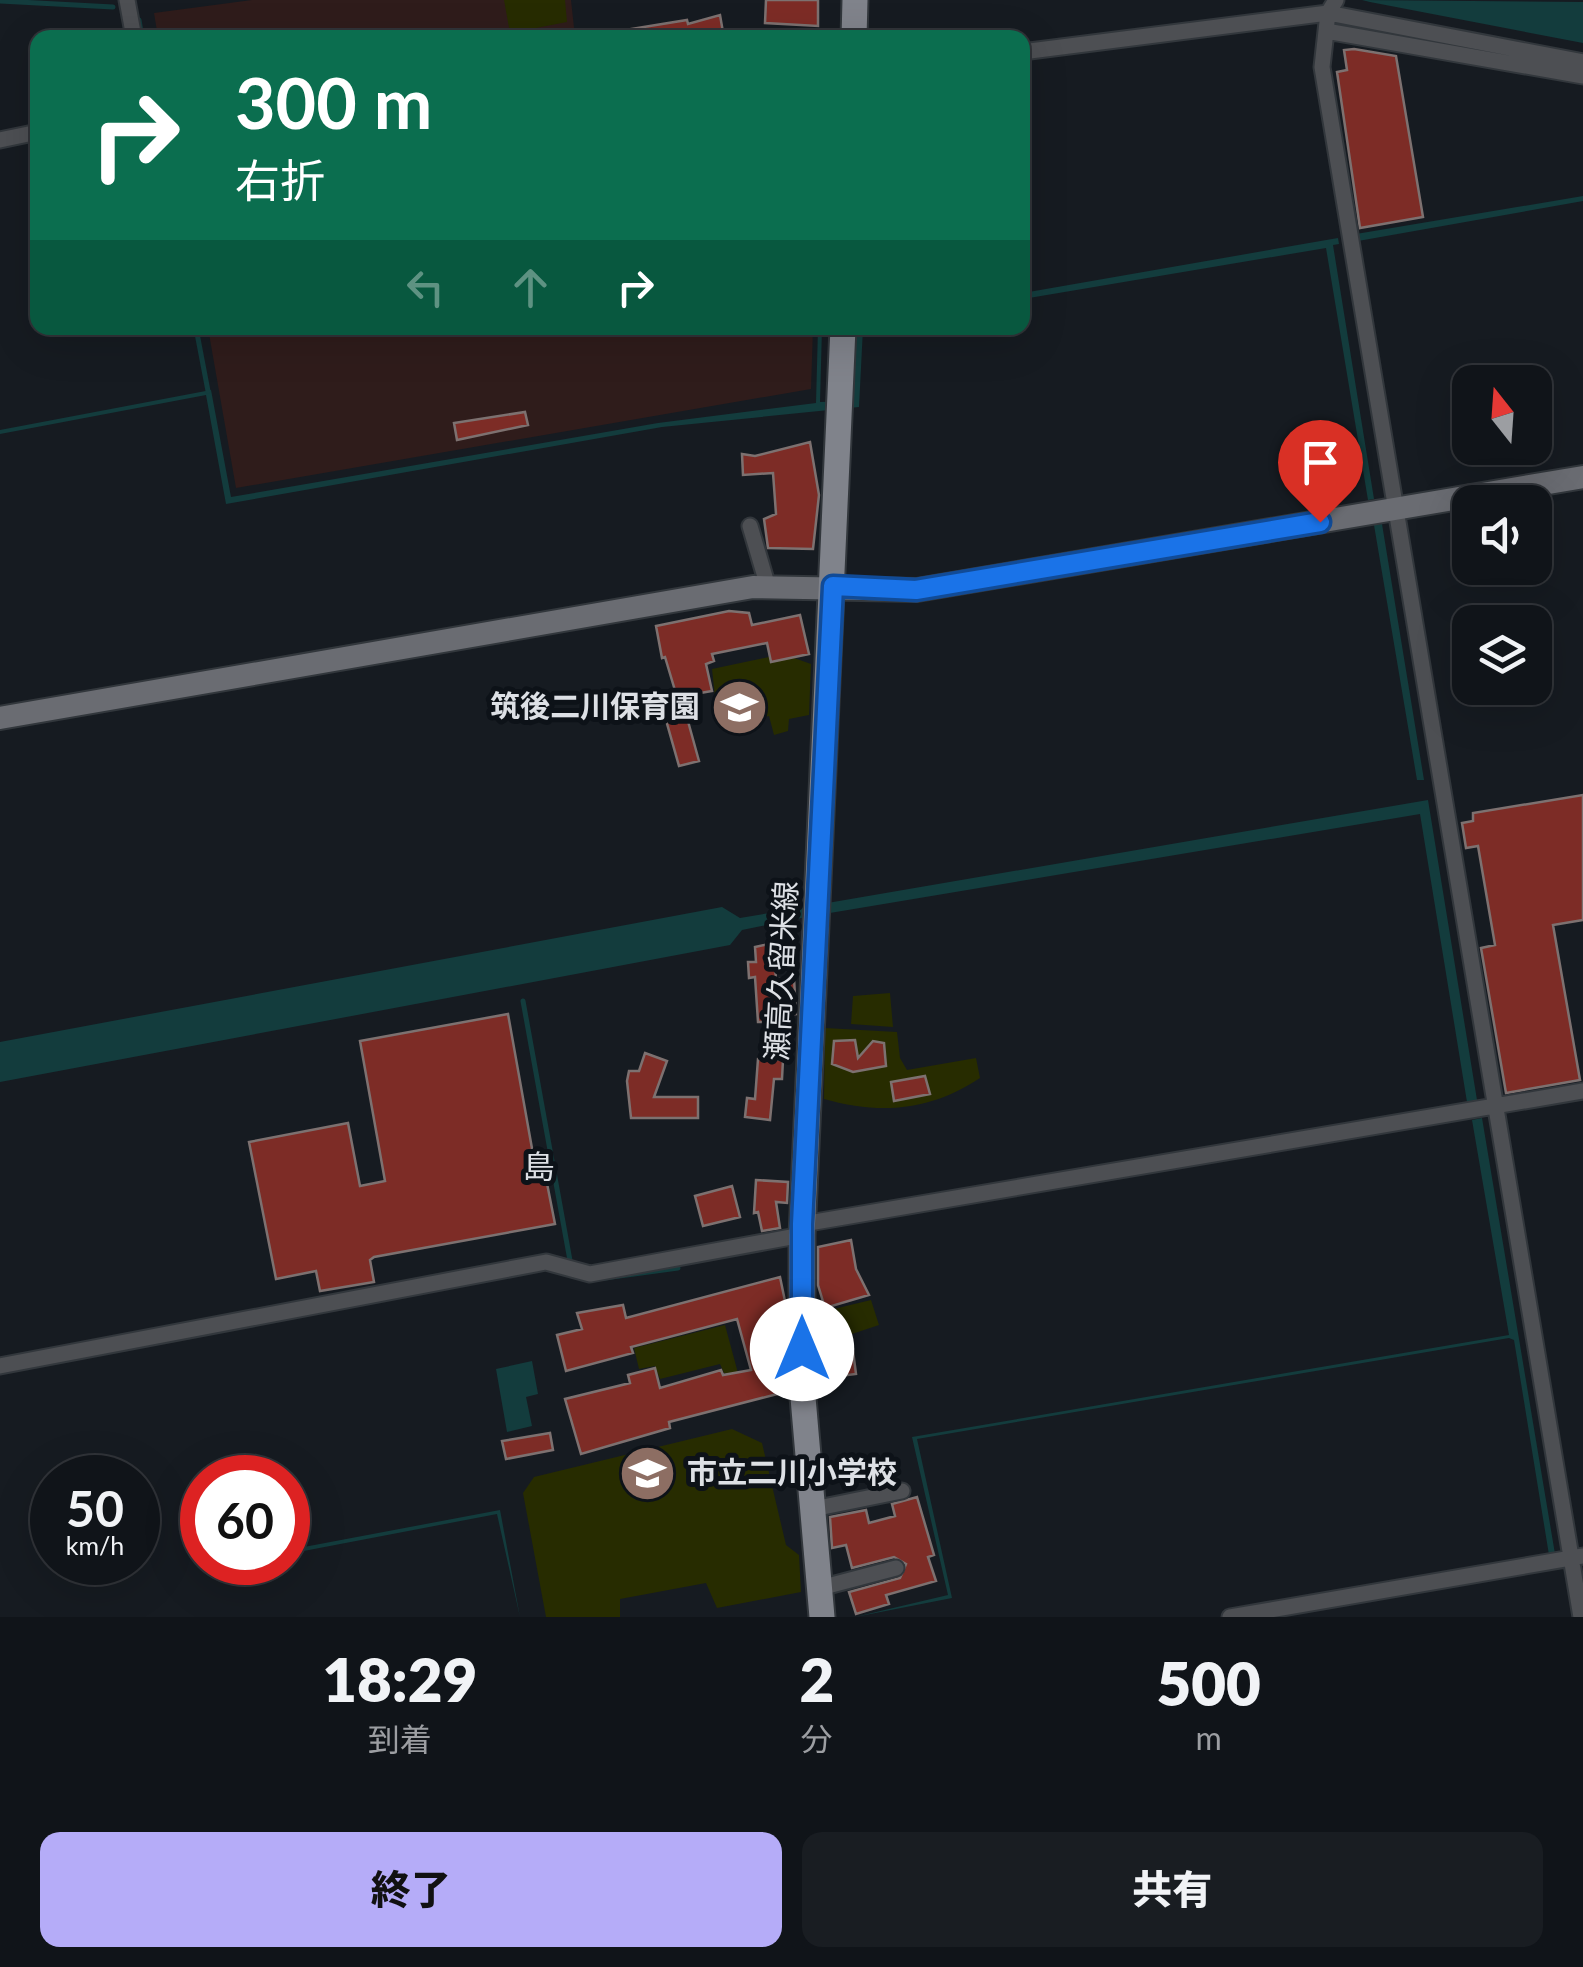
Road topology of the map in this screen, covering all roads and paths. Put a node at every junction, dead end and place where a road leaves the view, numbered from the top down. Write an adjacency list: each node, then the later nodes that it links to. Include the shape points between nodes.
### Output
1 (127, 0): 4 (street)
2 (855, 0): 5 (main road)
3 (1332, 6): 6 (street); 7 (street); 8 (street)
4 (133, 30)
5 (854, 30)
6 (1326, 31): 9 (street); 14 (street, via 1322,67)
7 (1030, 51)
8 (1583, 62)
9 (1583, 76)
10 (30, 134): 11 (street)
11 (0, 140)
12 (843, 335): 16 (main road, 瀬高久留米線)
13 (1583, 477): 14 (street)
14 (1394, 509): 16 (street, via 916,590); 20 (street)
15 (750, 526): 17 (street)
16 (833, 586): 17 (street); 21 (main road, 瀬高久留米線)
17 (768, 587): 18 (street)
18 (0, 718)
19 (1583, 1091): 20 (street)
20 (1493, 1107): 21 (street); 27 (street)
21 (802, 1230): 22 (street, via 590,1274 546,1262); 25 (main road, 瀬高久留米線, via 802,1386)
22 (0, 1366)
23 (902, 1490): 24 (street)
24 (877, 1496): 25 (street); 26 (street)
25 (813, 1509): 29 (main road, 瀬高久留米線)
26 (882, 1514)
27 (1577, 1557): 31 (street); 32 (street)
28 (896, 1568): 29 (street)
29 (820, 1588): 30 (main road, 瀬高久留米線)
30 (822, 1617)
31 (1230, 1617)
32 (1581, 1617)

